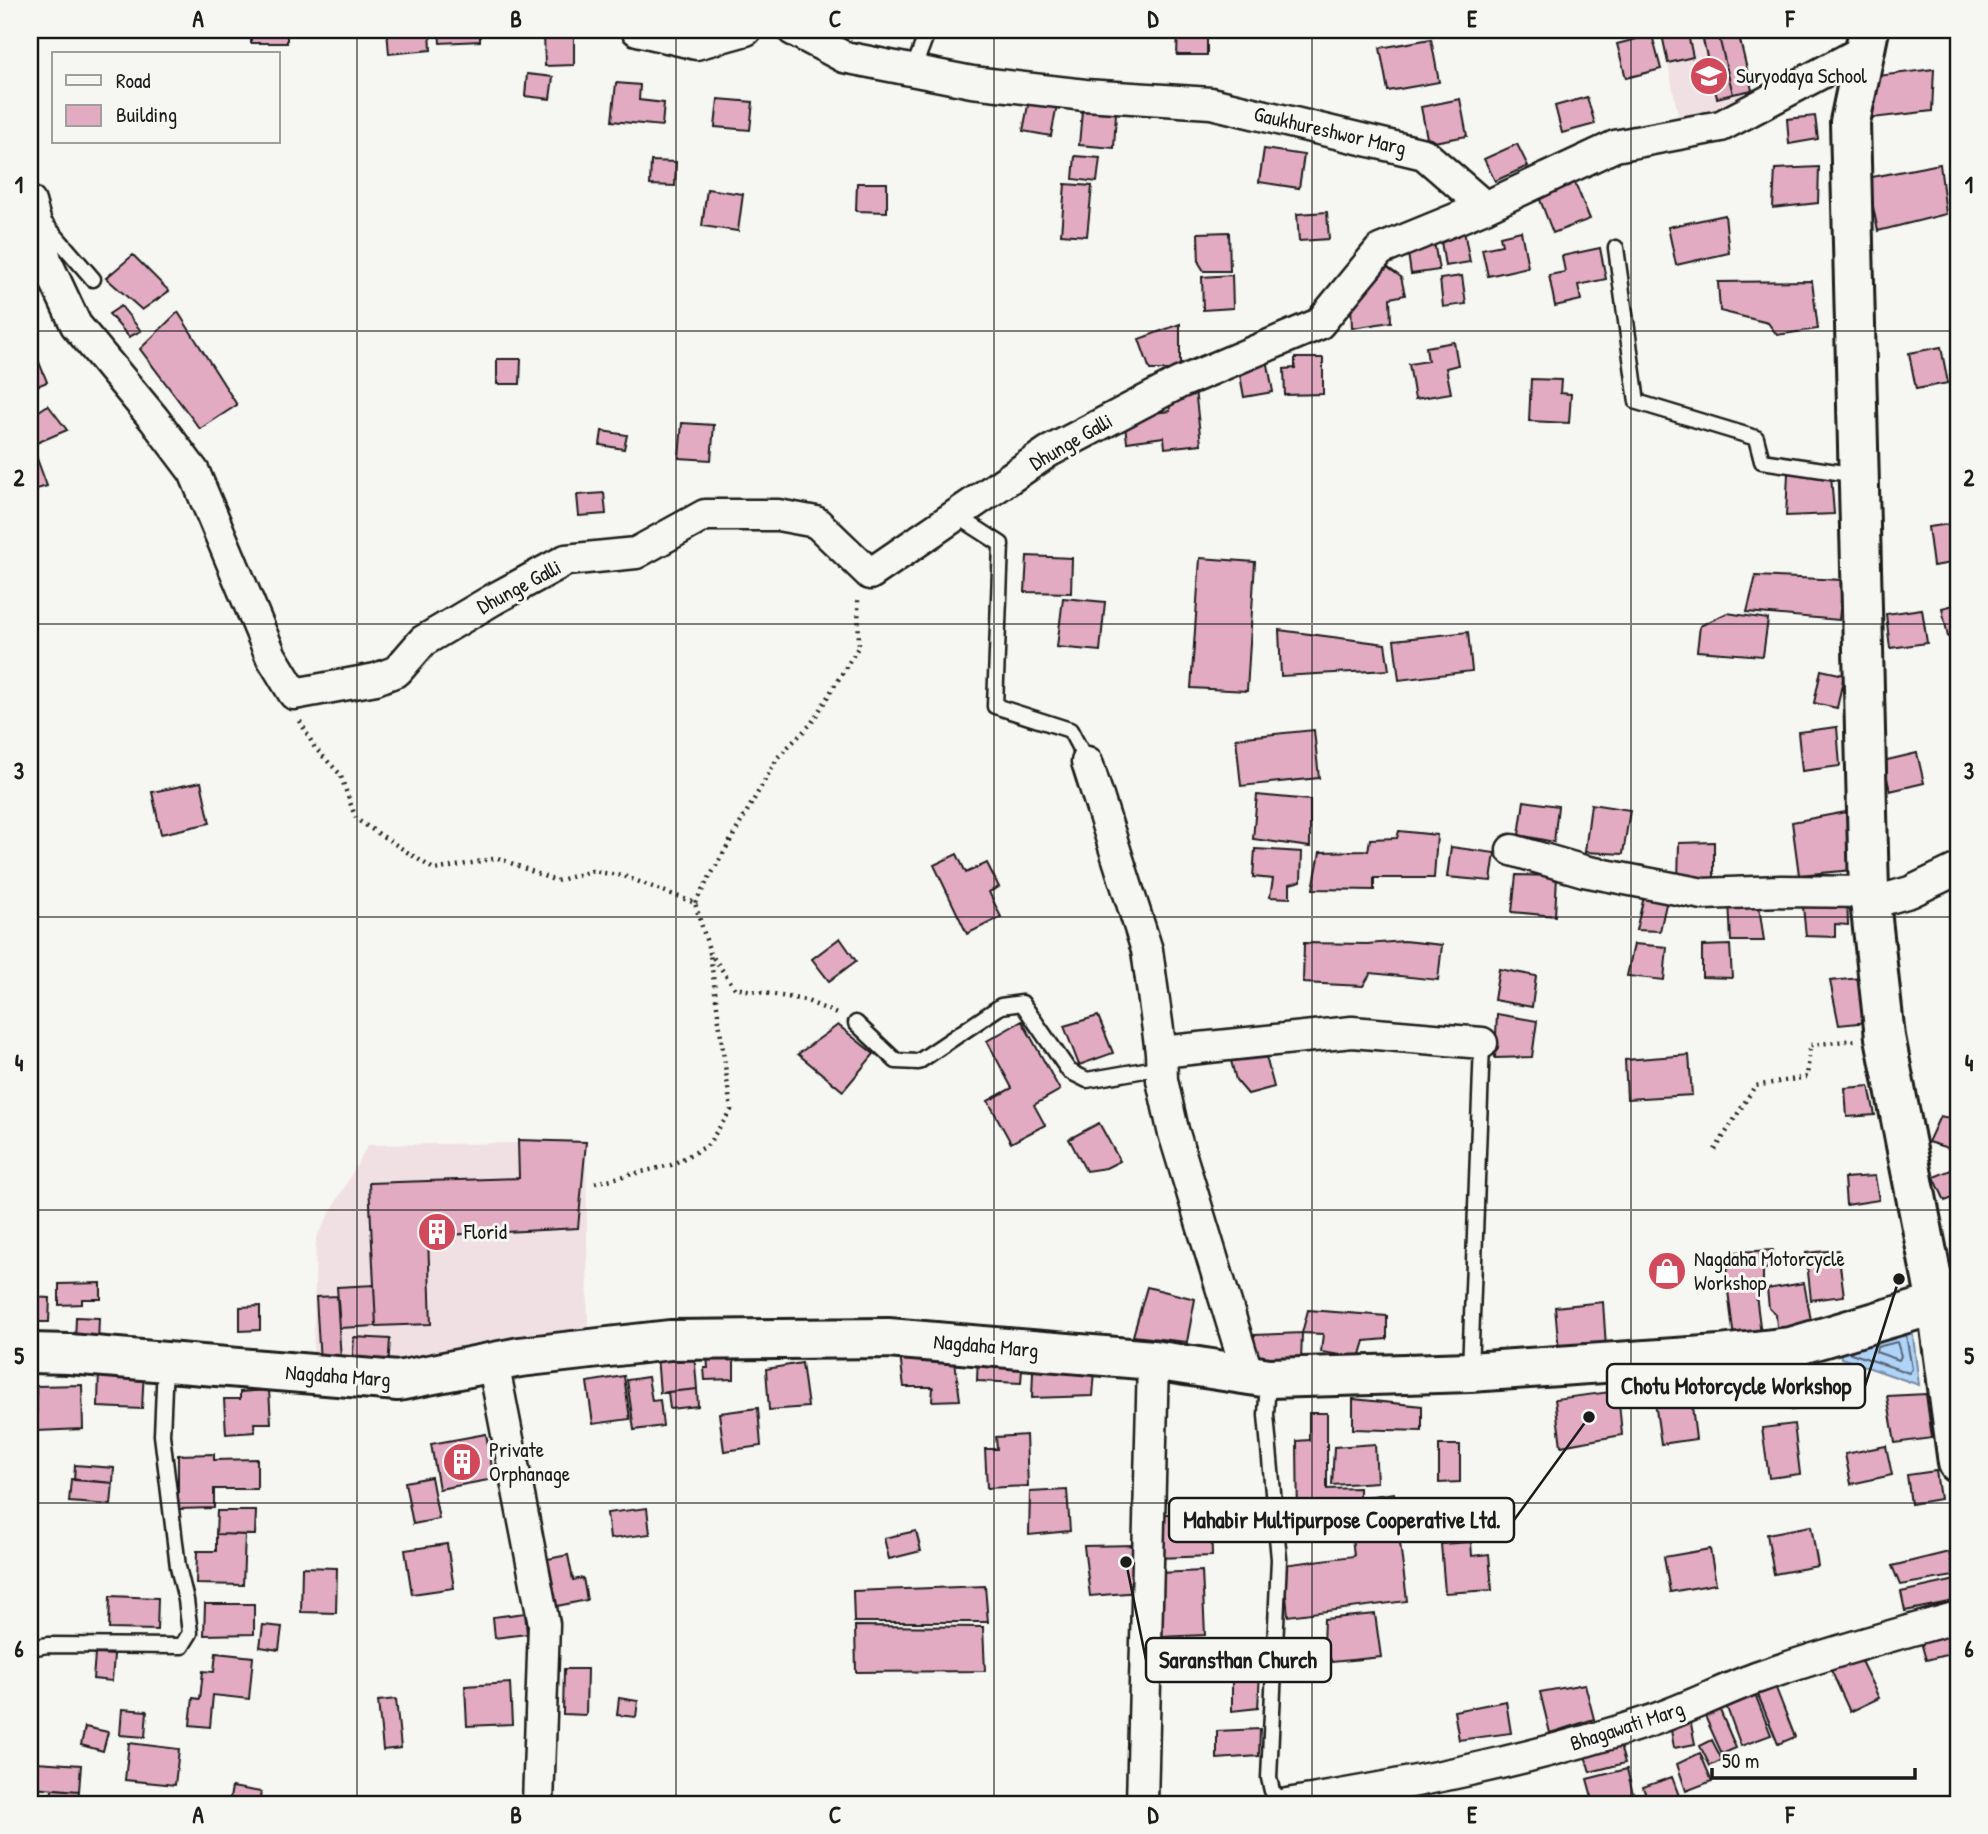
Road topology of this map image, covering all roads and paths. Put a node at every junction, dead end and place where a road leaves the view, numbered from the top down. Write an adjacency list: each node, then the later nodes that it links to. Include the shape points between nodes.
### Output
1 (637, 30): 2 (street, via 696,44)
2 (746, 30)
3 (793, 30): 6 (street, Gaukhureshwor Marg, via 844,57)
4 (928, 30): 6 (lane)
5 (1867, 40): 8 (street, via 1721,126 1615,146); 12 (street, via 1850,122)
6 (913, 70): 8 (street, Gaukhureshwor Marg, via 1085,95 1211,103 1424,154)
7 (31, 205): 9 (street, Dhunge Galli); 11 (lane)
8 (1485, 207): 13 (street, Dhunge Galli, via 1380,250 1319,324 1179,383 1048,452)
9 (36, 247): 14 (street, Dhunge Galli, via 76,326 194,472 271,656 294,694 397,671 423,641 566,561 636,554 705,515 778,515 816,522)
10 (1616, 248): 12 (lane, via 1637,402 1756,438 1762,461)
11 (93, 279)
12 (1859, 475): 19 (street)
13 (957, 515): 14 (street, Dhunge Galli); 16 (lane, via 1001,544 995,706 1070,730)
14 (870, 574): 20 (path, via 858,595 859,646 811,723 778,757)
15 (299, 720): 20 (path, via 315,748 340,774 356,819 435,870 498,858 556,881 592,871 624,876)
16 (1087, 762): 25 (street, via 1147,950)
17 (1512, 850): 19 (street, via 1584,871 1703,894 1781,891)
18 (1958, 869): 19 (street, via 1910,892)
19 (1870, 898): 23 (street)
20 (695, 903): 21 (path)
21 (710, 953): 22 (path, via 735,988 805,1000); 27 (path, via 731,1110 706,1146 671,1165)
22 (856, 1023): 25 (lane, via 896,1061 918,1062 1001,1006 1022,1003 1069,1071 1087,1080)
23 (1885, 1037): 26 (path, via 1810,1045 1807,1077 1755,1086); 28 (street)
24 (1482, 1043): 25 (street, via 1352,1032); 33 (lane)
25 (1161, 1059): 34 (street, via 1173,1130)
26 (1715, 1150)
27 (595, 1183)
28 (1937, 1304): 33 (street, Nagdaha Marg, via 1791,1347); 35 (street)
29 (30, 1353): 31 (street, Nagdaha Marg)
30 (1153, 1360): 32 (street, Nagdaha Marg, via 888,1338 670,1340); 34 (street, Nagdaha Marg); 40 (street)
31 (165, 1362): 32 (street, Nagdaha Marg, via 398,1381); 37 (lane, via 162,1435 190,1633 182,1646)
32 (493, 1362): 39 (street, via 544,1623)
33 (1469, 1372): 34 (street, Nagdaha Marg)
34 (1258, 1376): 41 (lane, via 1266,1415 1279,1559 1269,1778 1272,1791)
35 (1958, 1463)
36 (1958, 1617): 38 (street, Bhagawati Marg, via 1755,1679 1654,1720)
37 (30, 1648)
38 (1412, 1794): 41 (street, Bhagawati Marg)
39 (538, 1804)
40 (1142, 1804)
41 (1286, 1804)

